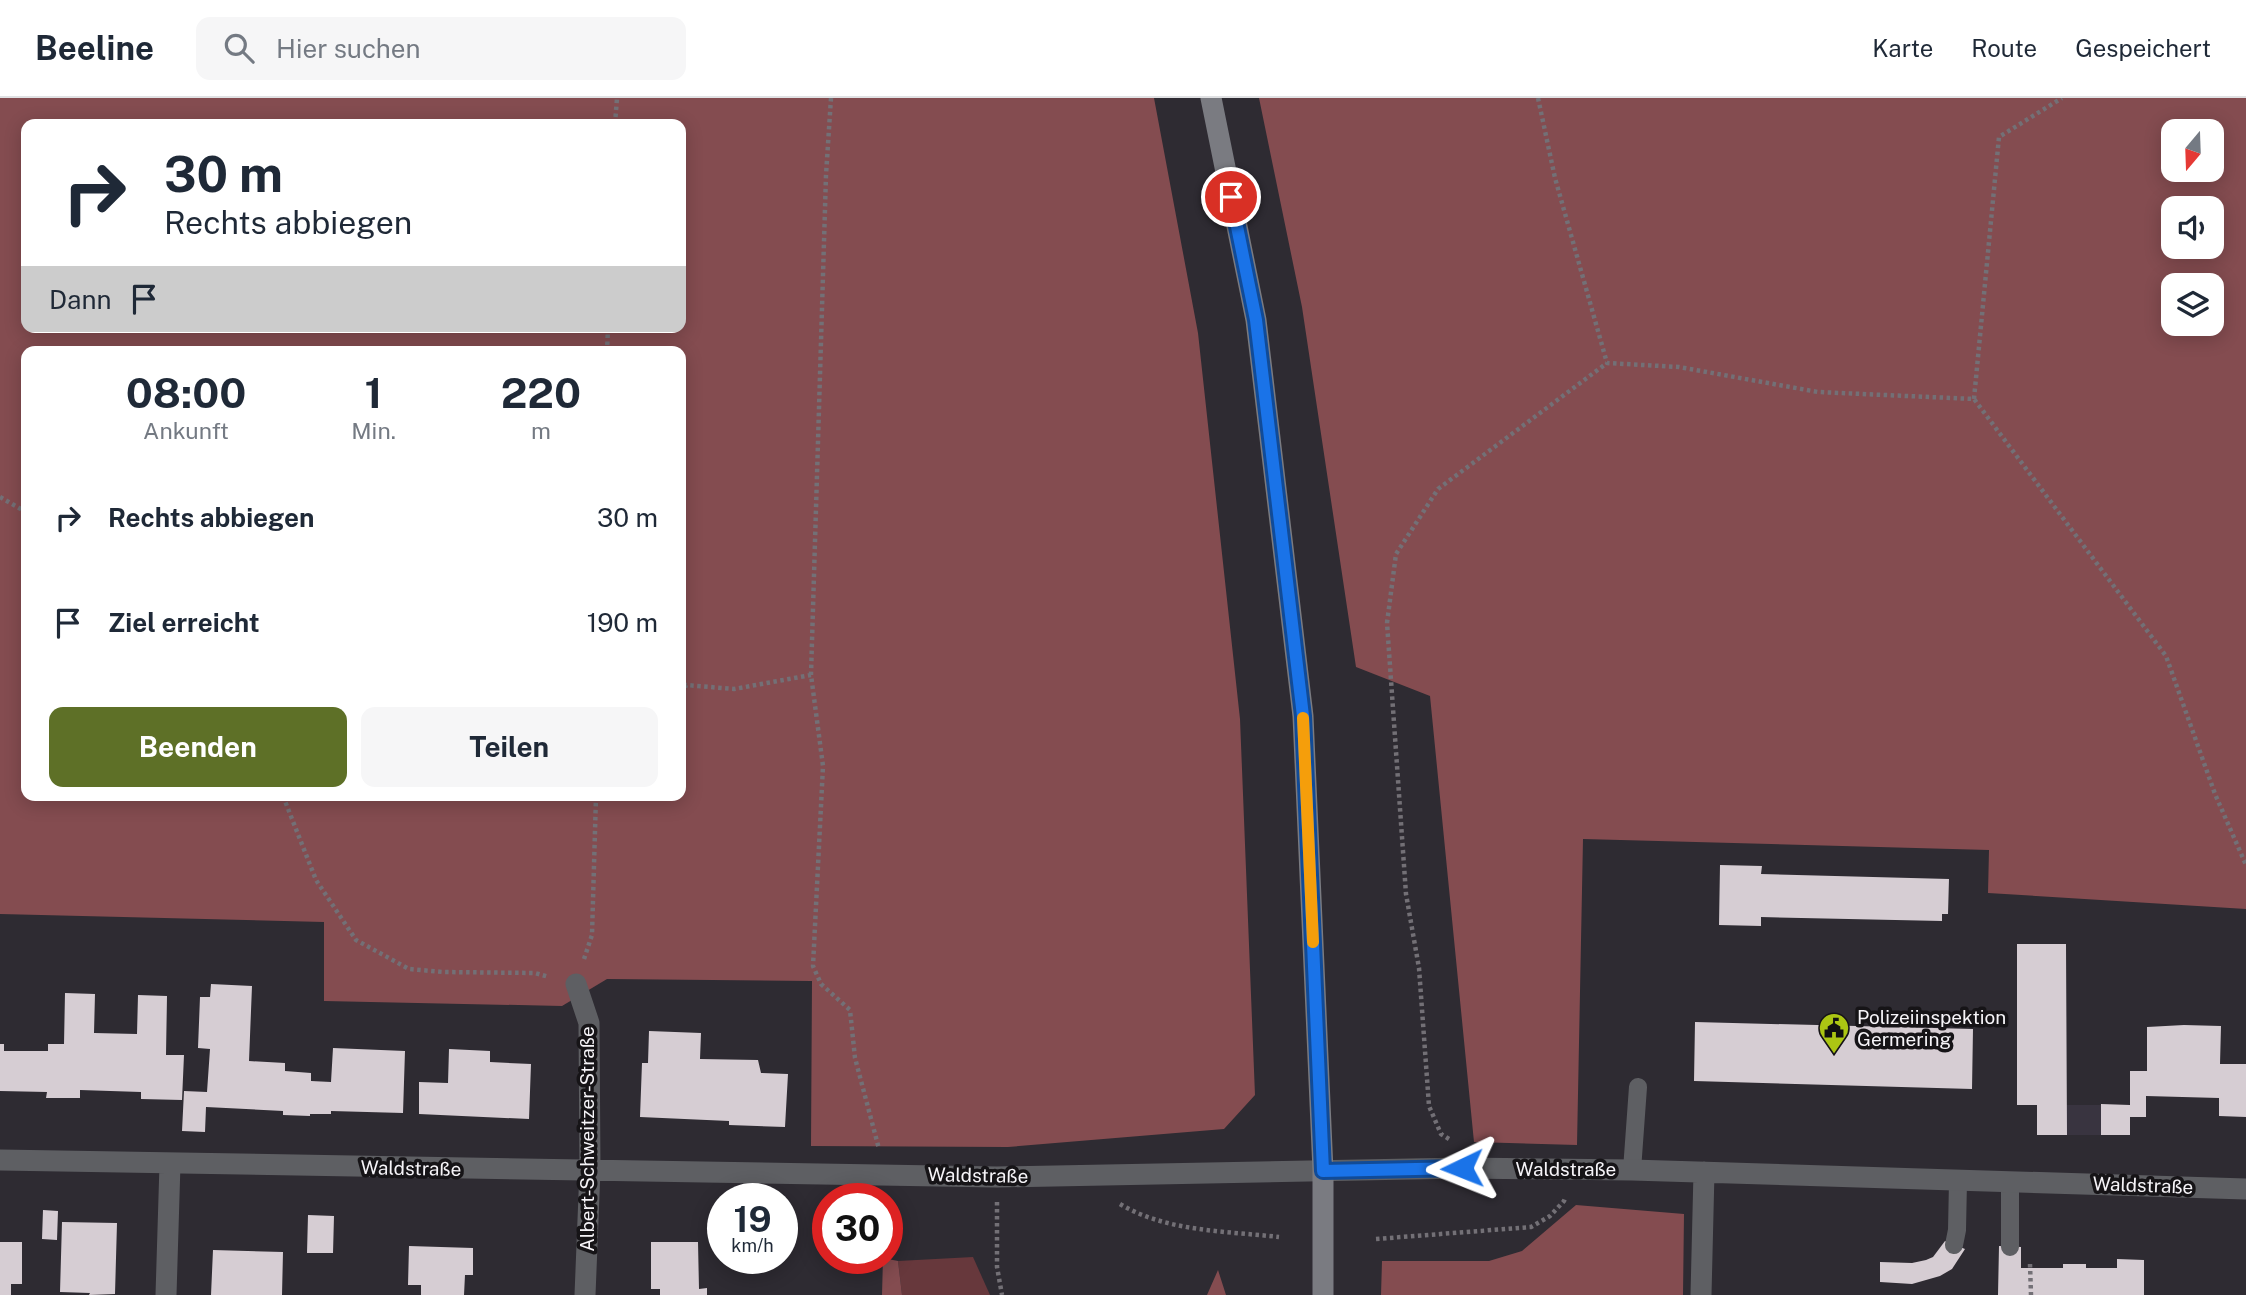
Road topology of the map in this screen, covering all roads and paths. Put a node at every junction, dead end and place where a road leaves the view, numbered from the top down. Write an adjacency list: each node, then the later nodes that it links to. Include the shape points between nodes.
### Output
1 (617, 98): 6 (path)
2 (831, 98): 11 (path)
3 (1211, 98): 25 (main road, via 1256,320 1303,716)
4 (1538, 98): 7 (path, via 1555,178)
5 (2062, 98): 8 (path, via 1999,137)
6 (615, 119)
7 (1607, 363): 8 (path, via 1679,367 1818,392); 19 (path, via 1438,489 1396,554 1387,623 1406,894 1419,968 1429,1106 1441,1134)
8 (1974, 399): 15 (path, via 2166,656 2215,794)
9 (0, 497): 10 (path)
10 (21, 509)
11 (811, 675): 12 (path, via 734,689); 27 (path, via 823,766 813,967 821,984 850,1010 855,1058)
12 (686, 685)
13 (286, 801): 17 (path, via 316,880 356,940 409,969 535,973)
14 (596, 801): 17 (path, via 592,935)
15 (2245, 858): 16 (path)
16 (2246, 864)
17 (576, 984): 22 (street, Albert-Schweitzer-Straße, via 589,1023)
18 (1638, 1087): 24 (lane)
19 (1458, 1145)
20 (0, 1160): 21 (street, Waldstraße)
21 (170, 1164): 22 (street, Waldstraße); 37 (street)
22 (590, 1170): 27 (street, Waldstraße); 38 (street, Albert-Schweitzer-Straße)
23 (1566, 1170): 24 (street, Waldstraße); 25 (street, Waldstraße); 34 (path, via 1564,1201 1531,1227)
24 (1632, 1170): 26 (street, Waldstraße)
25 (1323, 1171): 28 (street, Waldstraße); 40 (main road)
26 (1704, 1172): 29 (street, Waldstraße); 41 (street)
27 (885, 1174): 28 (street, Waldstraße)
28 (997, 1177): 39 (path, via 996,1267)
29 (1958, 1181): 30 (street, Waldstraße); 35 (lane)
30 (2010, 1182): 31 (street, Waldstraße); 36 (lane)
31 (2246, 1189)
32 (1112, 1199): 33 (path, via 1152,1220)
33 (1279, 1237)
34 (1376, 1240)
35 (1954, 1245)
36 (2010, 1247)
37 (166, 1295)
38 (585, 1295)
39 (1002, 1295)
40 (1323, 1295)
41 (1701, 1295)

